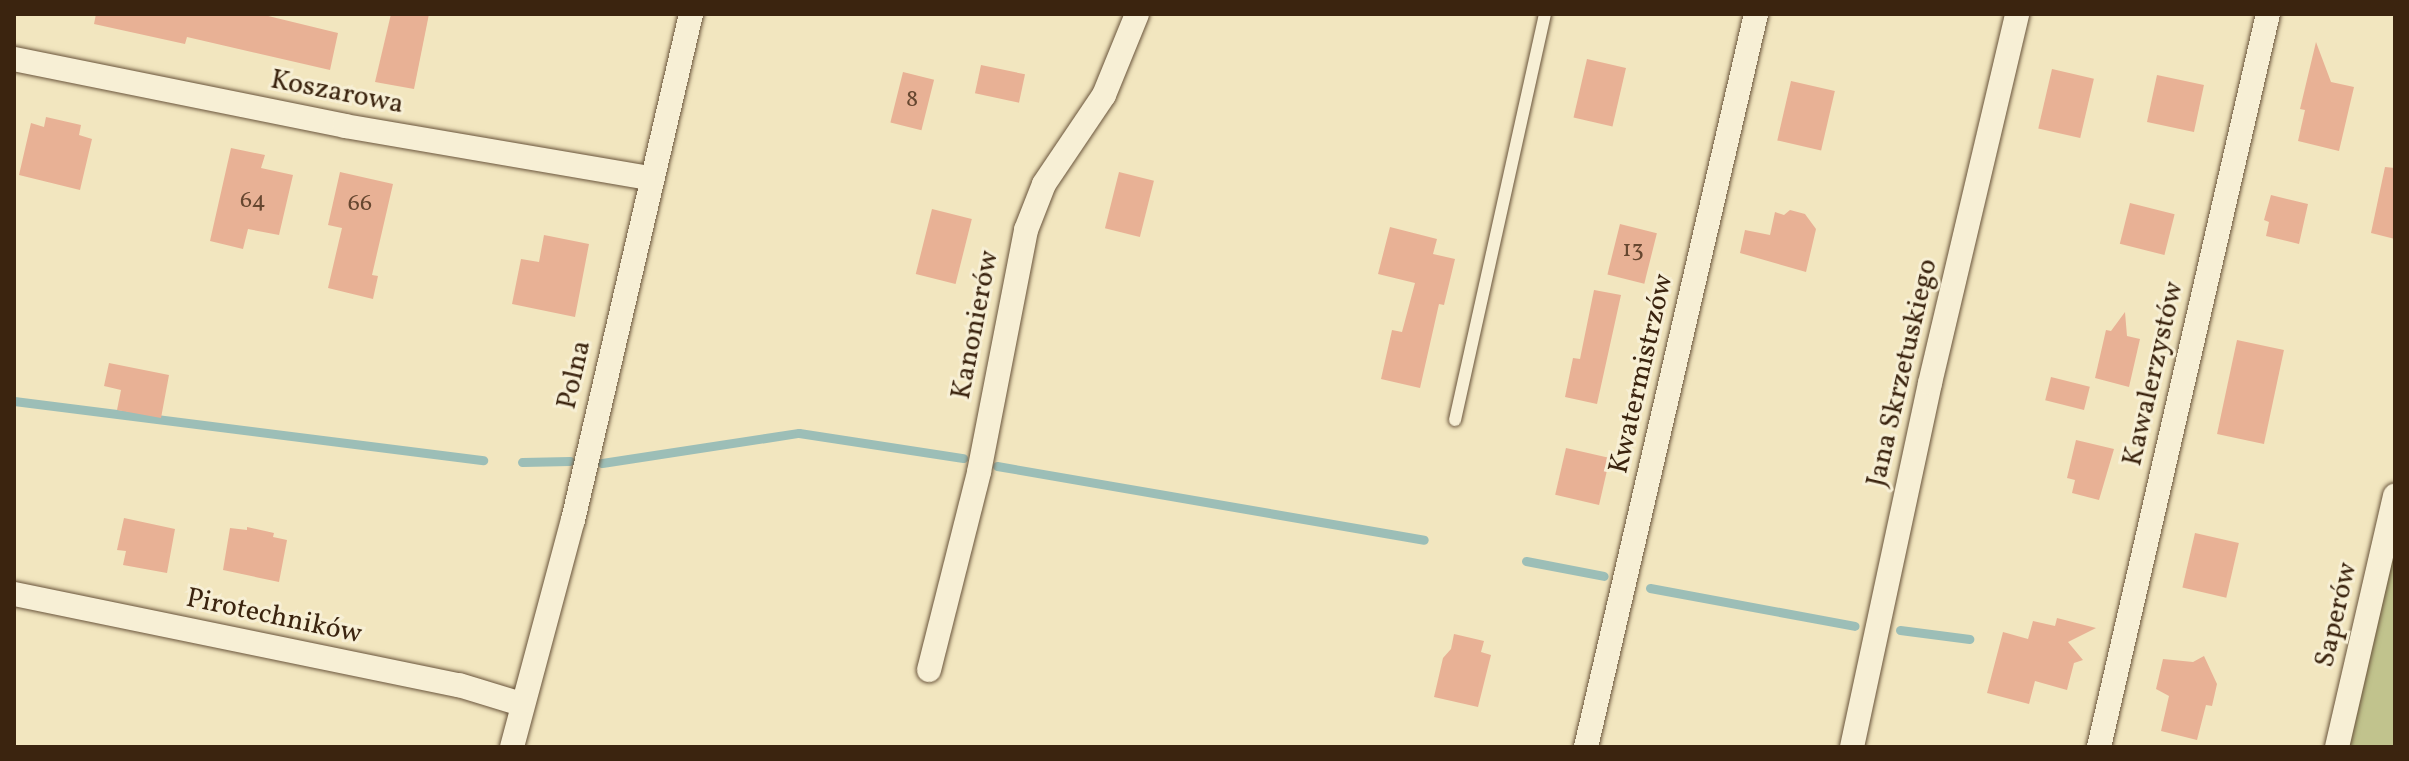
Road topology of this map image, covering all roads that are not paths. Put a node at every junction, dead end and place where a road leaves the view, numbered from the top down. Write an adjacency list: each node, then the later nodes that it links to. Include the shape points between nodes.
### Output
1 (691, 14): 8 (street, Polna)
2 (1137, 14): 12 (street, Kanonierów, via 1104,95 1044,184 1026,230 979,472)
3 (1545, 14): 9 (lane)
4 (1756, 14): 15 (street, Kwatermistrzów)
5 (2017, 14): 16 (street, Jana Skrzetuskiego)
6 (2268, 14): 17 (street, Kawalerzystów)
7 (14, 59): 8 (street, Koszarowa, via 345,126)
8 (650, 178): 13 (street, Polna, via 573,520)
9 (1455, 420)
10 (2395, 496): 18 (street, Saperów)
11 (14, 594): 13 (street, Pirotechników, via 459,685)
12 (929, 670)
13 (521, 704): 14 (street, Polna)
14 (512, 747)
15 (1586, 747)
16 (1852, 747)
17 (2099, 747)
18 (2337, 747)

